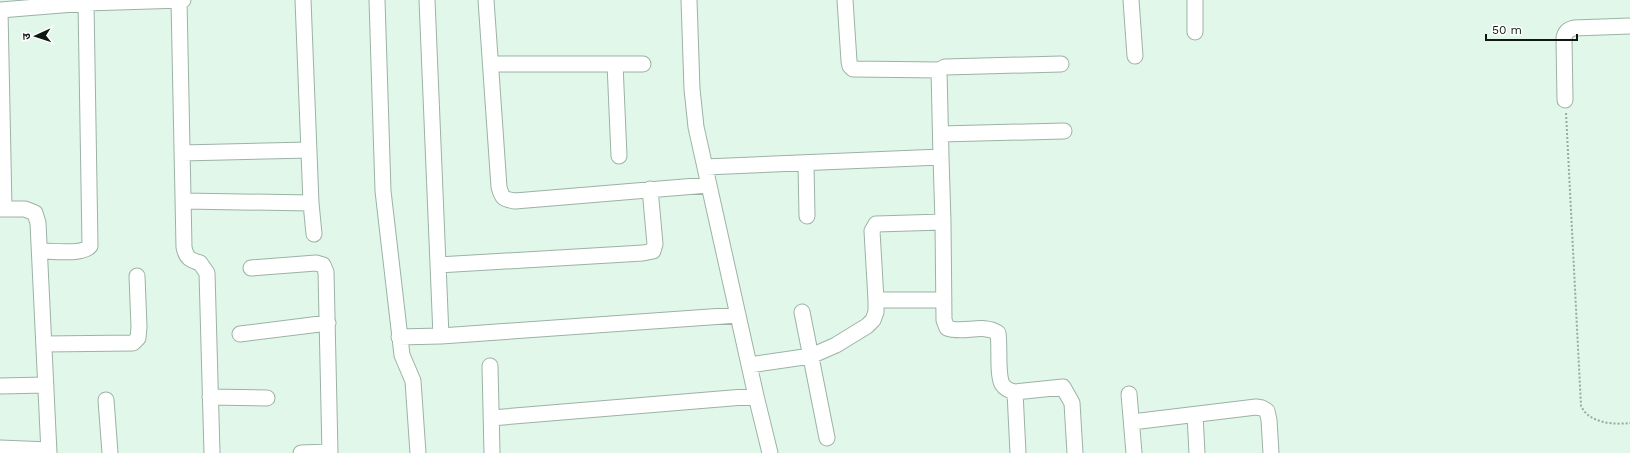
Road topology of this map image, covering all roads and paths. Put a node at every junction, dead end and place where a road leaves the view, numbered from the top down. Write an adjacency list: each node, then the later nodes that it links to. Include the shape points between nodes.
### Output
1 (179, 0): 2 (street); 11 (street); 25 (street)
2 (184, 0)
3 (304, 0): 24 (street)
4 (377, 0): 49 (street, via 382,190)
5 (427, 0): 39 (street)
6 (486, 0): 16 (street)
7 (689, 0): 29 (street, via 692,89 696,127)
8 (845, 0): 20 (street, via 850,66)
9 (1131, 0): 15 (street)
10 (1195, 0): 14 (street)
11 (86, 3): 12 (street); 38 (street, via 90,246 88,250 81,251)
12 (0, 10): 34 (street)
13 (1630, 26): 21 (street, via 1571,28 1565,34)
14 (1195, 32)
15 (1135, 56)
16 (491, 64): 17 (street); 31 (street, via 499,186 502,196 507,200)
17 (616, 64): 18 (street); 26 (street)
18 (643, 64)
19 (1060, 64): 20 (street, via 945,67)
20 (939, 70): 23 (street)
21 (1565, 100): 65 (path, via 1581,406 1590,417 1610,424)
22 (1064, 131): 23 (street)
23 (941, 134): 27 (street)
24 (309, 150): 25 (street); 33 (street)
25 (182, 154): 32 (street)
26 (619, 156)
27 (941, 157): 28 (street); 36 (street)
28 (806, 163): 29 (street); 35 (street)
29 (705, 167): 30 (street)
30 (708, 186): 31 (street); 45 (street)
31 (650, 189): 39 (street, via 654,251)
32 (184, 201): 33 (street); 59 (street, via 186,254 190,260 200,263 207,273)
33 (311, 203): 37 (street)
34 (2, 209): 38 (street, via 25,209 35,213)
35 (807, 216)
36 (943, 222): 42 (street, via 879,223 873,226); 43 (street)
37 (314, 234)
38 (40, 251): 50 (street)
39 (438, 266): 48 (street)
40 (251, 268): 46 (street, via 316,263 322,265 326,272)
41 (136, 276): 50 (street, via 139,327 138,338 133,343)
42 (876, 300): 43 (street); 51 (street, via 876,312 867,326 836,345)
43 (944, 300): 56 (street, via 944,320 947,328 954,331 992,329 998,333 1002,384)
44 (802, 312): 51 (street)
45 (738, 315): 48 (street); 52 (street)
46 (328, 323): 47 (street); 69 (street)
47 (240, 334)
48 (441, 336): 49 (street)
49 (399, 337): 73 (street, via 402,355 413,381)
50 (44, 344): 54 (street)
51 (811, 356): 52 (street); 66 (street)
52 (749, 365): 58 (street)
53 (490, 366): 63 (street)
54 (46, 385): 55 (street); 68 (street)
55 (0, 386)
56 (1015, 392): 76 (street); 77 (street, via 1063,387 1072,403)
57 (1129, 394): 64 (street)
58 (756, 396): 63 (street); 75 (street)
59 (210, 397): 60 (street); 71 (street)
60 (267, 398)
61 (106, 400): 70 (street)
62 (1196, 415): 64 (street); 79 (street); 80 (street, via 1262,408 1267,411 1269,420)
63 (491, 418): 74 (street)
64 (1132, 422): 78 (street)
65 (1630, 422)
66 (827, 438)
67 (0, 448): 68 (street)
68 (49, 452)
69 (330, 452): 72 (street)
70 (110, 453)
71 (212, 453)
72 (301, 453)
73 (418, 453)
74 (492, 453)
75 (770, 453)
76 (1018, 453)
77 (1075, 453)
78 (1134, 453)
79 (1197, 453)
80 (1271, 453)

